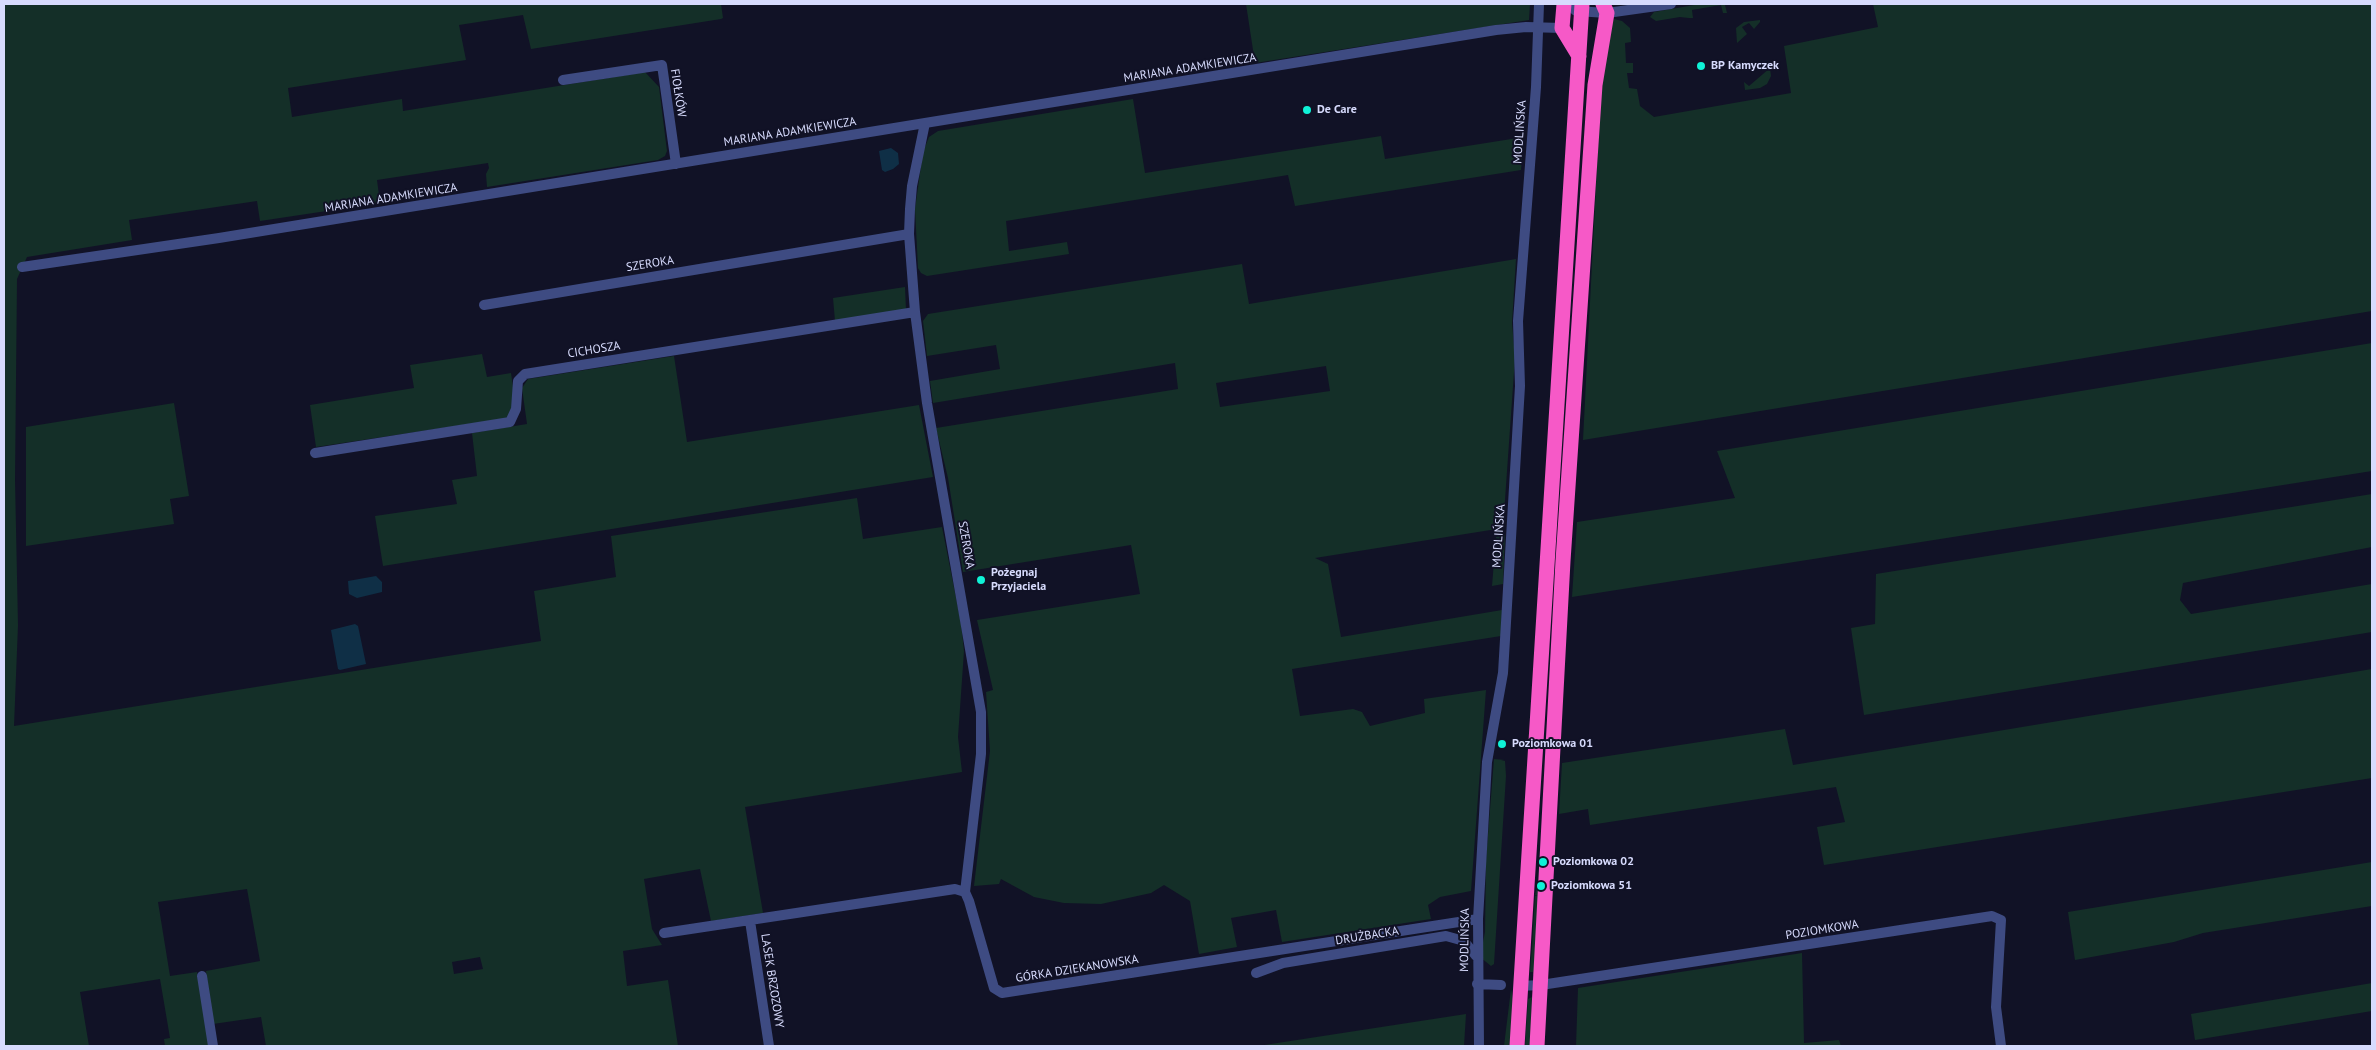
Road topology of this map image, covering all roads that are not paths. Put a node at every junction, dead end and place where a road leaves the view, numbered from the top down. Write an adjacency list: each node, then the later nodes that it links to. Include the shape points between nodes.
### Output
1 (1539, 4): 7 (street, MODLIŃSKA)
2 (1564, 4): 8 (highway)
3 (1568, 4): 5 (street, via 1576,11)
4 (1671, 4): 6 (street)
5 (1582, 8): 6 (street); 9 (highway)
6 (1605, 8): 27 (highway, via 1595,85 1563,551)
7 (1538, 27): 8 (street, MARIANA ADAMKIEWICZA); 11 (street, MARIANA ADAMKIEWICZA, via 1496,30); 19 (street, MODLIŃSKA, via 1518,321 1520,386 1503,673 1487,762)
8 (1562, 28): 9 (highway)
9 (1579, 56): 28 (highway)
10 (563, 80): 12 (street, FIOŁKÓW, via 662,65)
11 (925, 123): 12 (street, MARIANA ADAMKIEWICZA); 13 (street, SZEROKA, via 912,186)
12 (676, 164): 14 (street, MARIANA ADAMKIEWICZA)
13 (909, 234): 15 (street, SZEROKA); 16 (street, SZEROKA)
14 (22, 267)
15 (484, 305)
16 (915, 312): 17 (street, CICHOSZA, via 525,374 518,381 516,409 510,422); 18 (street, SZEROKA, via 927,403 981,712 981,754)
17 (315, 453)
18 (965, 892): 19 (street, GÓRKA DZIEKANOWSKA, via 994,988 1002,994); 20 (street, via 955,888)
19 (1478, 919): 22 (street, MODLIŃSKA)
20 (750, 920): 21 (street); 30 (street, LASEK BRZOZOWY)
21 (664, 934)
22 (1476, 956): 23 (street, DRUŻBACKA, via 1464,941 1446,936 1284,963); 25 (street, MODLIŃSKA)
23 (1256, 973)
24 (202, 976): 29 (street)
25 (1477, 984): 26 (street); 31 (street, MODLIŃSKA)
26 (1501, 985)
27 (1541, 985): 28 (street, POZIOMKOWA); 33 (highway); 34 (street, POZIOMKOWA, via 1992,916 2001,920 1996,1007)
28 (1520, 986): 32 (highway)
29 (213, 1046)
30 (769, 1046)
31 (1478, 1046)
32 (1517, 1046)
33 (1537, 1046)
34 (2001, 1046)

